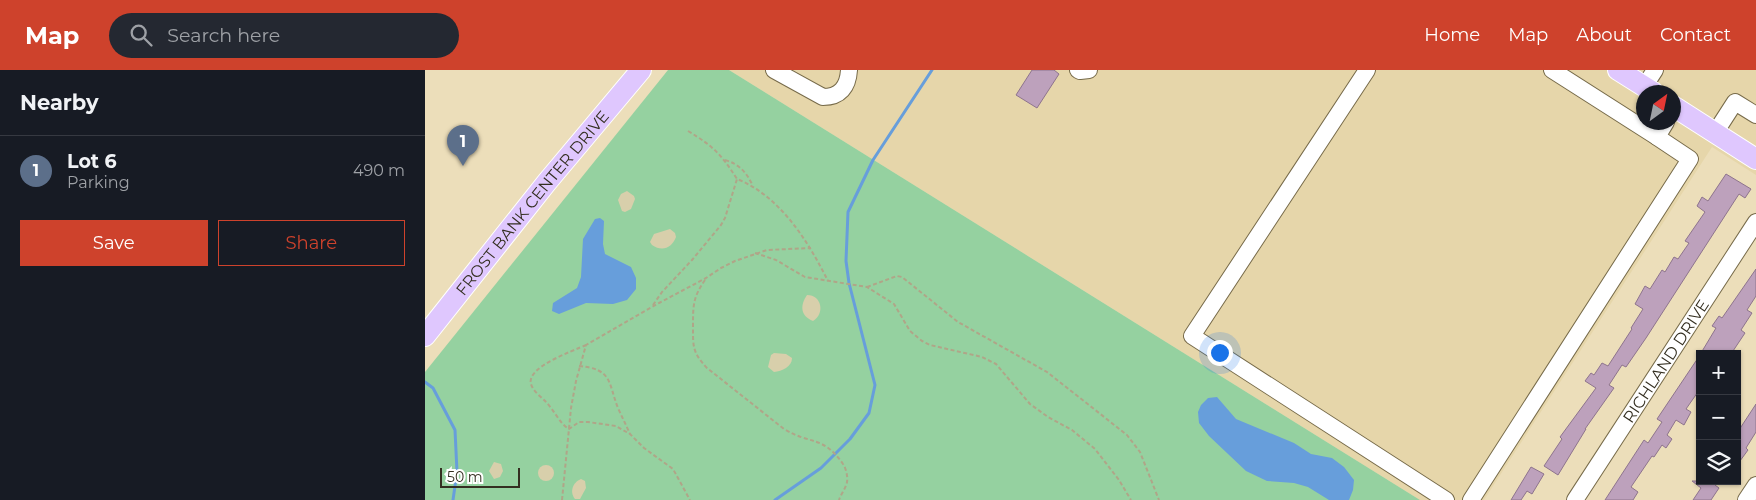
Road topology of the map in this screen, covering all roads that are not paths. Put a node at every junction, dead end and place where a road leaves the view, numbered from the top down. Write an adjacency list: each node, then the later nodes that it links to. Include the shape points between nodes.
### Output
1 (641, 70): 19 (main road, FROST BANK CENTER DRIVE)
2 (774, 70): 3 (street, via 823,97 832,97 843,89)
3 (849, 70)
4 (1078, 70): 5 (street)
5 (1089, 70)
6 (1367, 70): 21 (street, via 1192,336)
7 (1552, 70): 16 (street)
8 (1618, 70): 10 (main road)
9 (1655, 70): 11 (street)
10 (1641, 85)
11 (1650, 85)
12 (1756, 115): 15 (street, via 1735,102)
13 (1681, 116): 15 (main road)
14 (1661, 130): 16 (street)
15 (1715, 133): 17 (main road)
16 (1657, 138): 22 (street, via 1690,159)
17 (1756, 159)
18 (1756, 222): 23 (street, RICHLAND DRIVE)
19 (425, 336)
20 (1756, 485): 24 (street)
21 (1446, 500)
22 (1471, 500)
23 (1575, 500)
24 (1746, 500)

